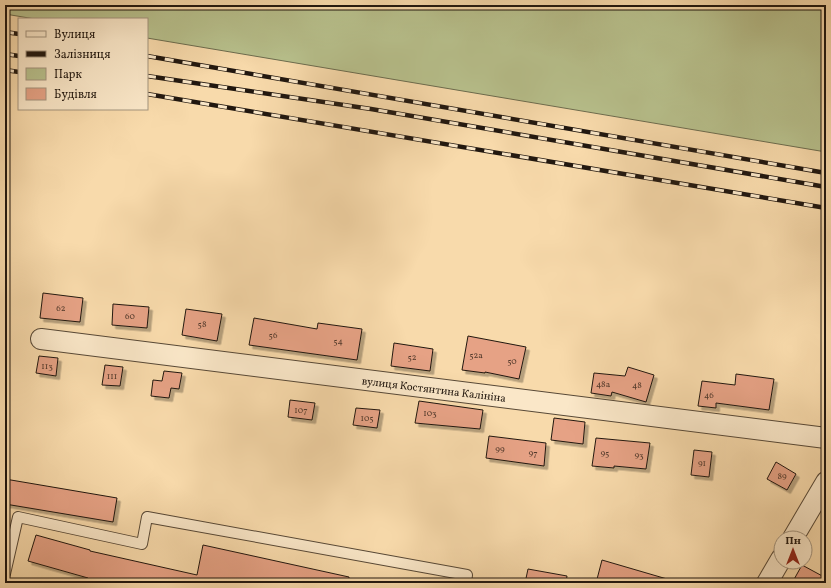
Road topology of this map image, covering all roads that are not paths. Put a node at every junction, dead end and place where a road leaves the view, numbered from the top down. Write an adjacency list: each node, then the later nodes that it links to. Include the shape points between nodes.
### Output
1 (41, 339): 2 (street, вулиця Костянтина Калініна)
2 (826, 438)
3 (826, 482): 4 (street)
4 (798, 530)
5 (775, 570): 8 (street)
6 (5, 574): 7 (lane, via 18,517 142,544 148,517 467,575)
7 (466, 583)
8 (767, 583)

